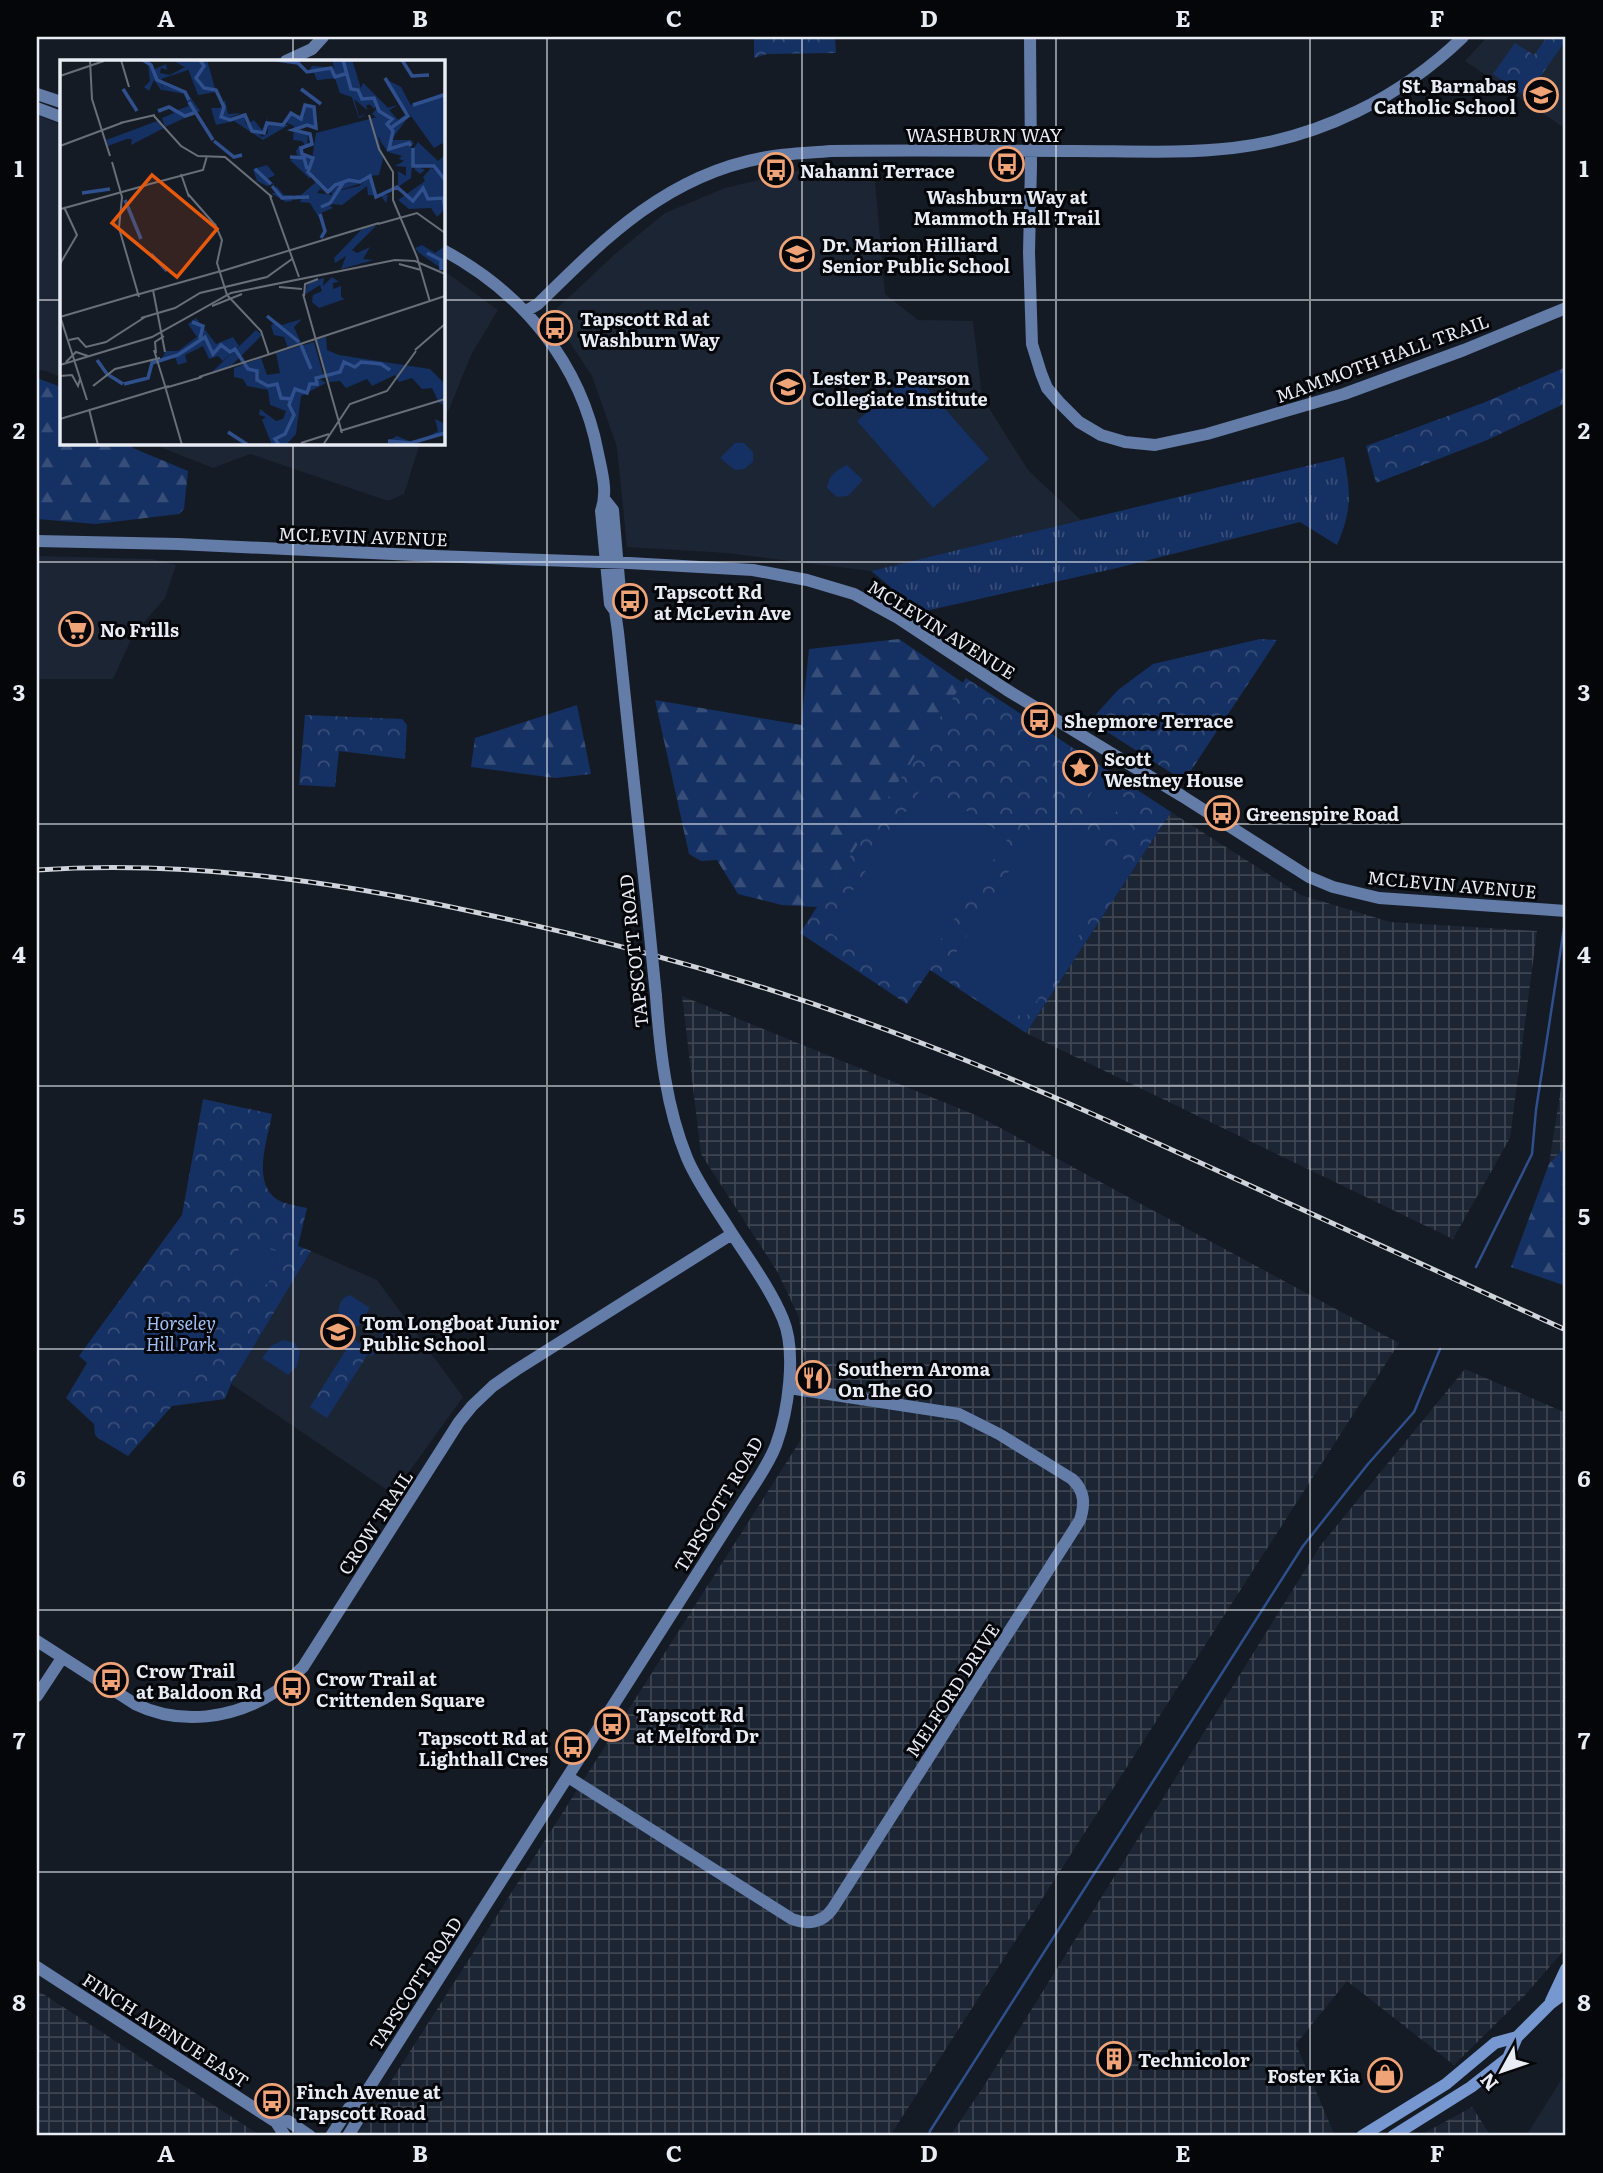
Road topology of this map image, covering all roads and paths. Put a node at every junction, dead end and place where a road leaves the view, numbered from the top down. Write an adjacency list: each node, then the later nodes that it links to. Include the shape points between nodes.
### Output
1 (323, 37): 4 (street, via 312,49)
2 (1030, 37): 9 (street, MAMMOTH HALL TRAIL)
3 (1462, 37): 9 (street, WASHBURN WAY, via 1377,102 1285,138 1167,151)
4 (288, 60)
5 (37, 94): 6 (street)
6 (60, 103)
7 (37, 108): 8 (street)
8 (60, 117)
9 (1031, 151): 11 (street, MAMMOTH HALL TRAIL, via 1031,335 1047,388 1079,422 1101,435 1155,445 1207,434 1396,376); 12 (street, WASHBURN WAY, via 787,154 724,168 633,216)
10 (444, 251): 12 (street, TAPSCOTT ROAD, via 486,277)
11 (1566, 308)
12 (526, 311): 14 (street, TAPSCOTT ROAD, via 575,380 592,423 605,500 613,510)
13 (37, 541): 14 (street, MCLEVIN AVENUE)
14 (611, 562): 15 (street, MCLEVIN AVENUE, via 753,570 854,594 1288,865 1332,887 1379,898); 16 (street, TAPSCOTT ROAD, bridge, via 621,603 615,611 668,1097 687,1159)
15 (1566, 911)
16 (732, 1234): 17 (street, TAPSCOTT ROAD, via 784,1321); 19 (street, CROW TRAIL, via 516,1370 472,1406 303,1667 274,1693 234,1713 172,1715 135,1704)
17 (789, 1388): 21 (street, TAPSCOTT ROAD, via 775,1447 757,1479); 21 (street, MELFORD DRIVE, via 953,1413 977,1422 1072,1479 1084,1504 1080,1521 833,1908 820,1920 792,1919)
18 (37, 1641): 19 (street, CROW TRAIL)
19 (62, 1658): 20 (street)
20 (37, 1696)
21 (568, 1777): 27 (street, TAPSCOTT ROAD)
22 (37, 1968): 28 (street, FINCH AVENUE EAST)
23 (1566, 1969): 25 (main road)
24 (1566, 1992): 25 (main road)
25 (1550, 2004): 26 (main road)
26 (1517, 2037): 33 (main road, via 1495,2043 1446,2084); 34 (main road, via 1508,2058)
27 (360, 2102): 31 (street, TAPSCOTT ROAD, via 349,2108); 32 (street, TAPSCOTT ROAD, via 359,2118)
28 (276, 2122): 29 (street, FINCH AVENUE EAST); 30 (street, FINCH AVENUE EAST, via 288,2121)
29 (285, 2136)
30 (310, 2136)
31 (331, 2136)
32 (348, 2136)
33 (1362, 2136)
34 (1394, 2136)

